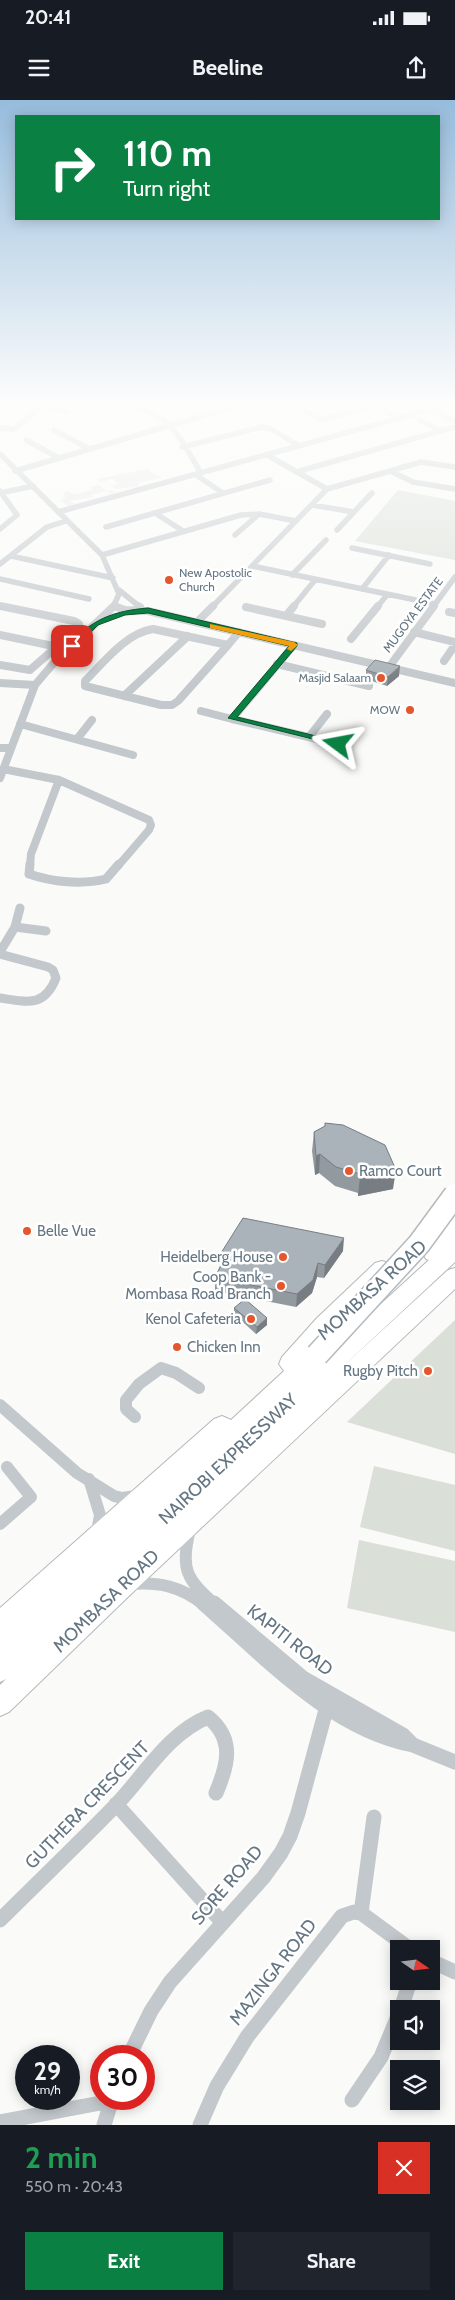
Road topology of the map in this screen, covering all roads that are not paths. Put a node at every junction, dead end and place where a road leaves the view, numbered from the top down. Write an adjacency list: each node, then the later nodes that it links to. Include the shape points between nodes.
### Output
1 (3, 496): 15 (street, via 16,515)
2 (43, 496): 8 (street)
3 (115, 496): 8 (street)
4 (212, 496): 10 (street)
5 (319, 496): 7 (street)
6 (368, 496): 9 (street)
7 (312, 504): 9 (street); 13 (street)
8 (58, 512): 12 (street)
9 (354, 512): 16 (street)
10 (155, 513): 14 (street); 17 (street)
11 (258, 514): 13 (street); 17 (street, via 240,514); 18 (street)
12 (66, 521): 21 (street); 23 (street, via 47,526)
13 (296, 521): 26 (street)
14 (106, 527)
15 (0, 529)
16 (337, 530)
17 (183, 531): 21 (street)
18 (235, 536)
19 (326, 540): 27 (street)
20 (352, 548): 22 (street)
21 (102, 555): 29 (street)
22 (389, 555): 25 (street); 33 (street)
23 (11, 556): 24 (street); 29 (street)
24 (0, 564)
25 (430, 564)
26 (252, 566): 27 (street); 43 (street)
27 (292, 575): 31 (street)
28 (455, 577): 32 (street, MUGOYA ESTATE)
29 (113, 578): 34 (street)
30 (0, 579): 36 (street)
31 (315, 580): 33 (street); 42 (street)
32 (452, 587): 37 (street, MUGOYA ESTATE)
33 (362, 589): 35 (street)
34 (118, 590): 38 (street); 41 (street)
35 (387, 595): 37 (street); 50 (street)
36 (89, 599)
37 (435, 604): 47 (street, MUGOYA ESTATE)
38 (115, 605): 41 (street); 44 (street)
39 (0, 606): 54 (street, via 79,624 78,630)
40 (246, 607): 42 (street)
41 (139, 609): 43 (street); 44 (street)
42 (286, 616): 45 (street)
43 (198, 622): 46 (street)
44 (96, 624): 62 (street)
45 (322, 624)
46 (240, 632): 52 (street); 53 (street)
47 (414, 632): 51 (street); 58 (street, MUGOYA ESTATE)
48 (0, 635): 54 (street)
49 (188, 636): 52 (street); 64 (street); 64 (street, via 153,629 141,630 112,654 85,684 90,689)
50 (351, 639)
51 (455, 644): 55 (street)
52 (228, 645): 64 (street, via 176,703 161,705)
53 (294, 645): 56 (street); 58 (street)
54 (58, 647): 57 (street, via 30,670)
55 (444, 661)
56 (277, 664): 63 (street); 67 (street)
57 (3, 666): 59 (street)
58 (389, 667): 61 (street)
59 (0, 675)
60 (0, 683): 62 (street)
61 (455, 683)
62 (35, 685): 69 (street)
63 (369, 686)
64 (124, 696)
65 (201, 711): 67 (street)
66 (327, 714): 70 (street)
67 (232, 718): 70 (street)
68 (92, 720): 71 (street)
69 (20, 724): 71 (street); 74 (street)
70 (309, 737): 72 (street)
71 (76, 739): 75 (street)
72 (338, 744)
73 (0, 748): 74 (street)
74 (10, 748): 76 (street)
75 (133, 755)
76 (3, 769): 77 (street); 78 (street)
77 (0, 778)
78 (59, 780): 78 (street, via 150,822 149,830 106,879 81,881 29,874 31,854)
79 (20, 908): 80 (street)
80 (15, 927): 81 (street); 82 (street)
81 (46, 931)
82 (0, 953): 83 (street, via 54,970 56,978 46,998 37,1001)
83 (0, 998)
84 (455, 1194): 89 (highway, bridge, via 419,1244); 90 (highway, via 325,1324)
85 (455, 1216): 90 (highway, MOMBASA ROAD)
86 (455, 1233): 89 (highway, NAIROBI EXPRESSWAY, bridge)
87 (455, 1249): 104 (highway, NAIROBI EXPRESSWAY)
88 (455, 1276): 97 (highway, MOMBASA ROAD)
89 (317, 1355): 103 (highway, NAIROBI EXPRESSWAY)
90 (290, 1364): 95 (highway, MOMBASA ROAD)
91 (199, 1388): 93 (street, via 176,1373 161,1368 126,1398 128,1412)
92 (1, 1408): 96 (street, via 77,1473)
93 (135, 1417)
94 (7, 1467): 98 (street, via 32,1497)
95 (162, 1478): 96 (street, via 140,1494 122,1498); 99 (highway, MOMBASA ROAD)
96 (89, 1479): 99 (street, via 100,1515 96,1535)
97 (192, 1520): 100 (highway, MOMBASA ROAD); 101 (street, KAPITI ROAD, via 183,1556 184,1566 194,1585)
98 (0, 1524)
99 (89, 1546): 102 (highway, MOMBASA ROAD)
100 (123, 1585): 101 (street, via 152,1583 178,1588); 106 (highway, MOMBASA ROAD)
101 (222, 1615): 105 (street, via 293,1685)
102 (0, 1625)
103 (0, 1648)
104 (0, 1669)
105 (328, 1702): 107 (street, via 381,1735); 113 (street, SORE ROAD, via 290,1836 263,1878)
106 (0, 1703)
107 (455, 1762)
108 (216, 1793): 109 (street, GUTHERA CRESCENT, via 228,1762 227,1745 216,1722 208,1717 199,1719 178,1736)
109 (116, 1804): 112 (street, GUTHERA CRESCENT); 113 (street)
110 (374, 1817): 111 (street)
111 (361, 1913): 114 (street); 124 (street, MAZINGA ROAD, via 342,1916 291,1977 242,2045 217,2086)
112 (0, 1920)
113 (222, 1922): 118 (street, SORE ROAD, via 170,1982)
114 (398, 1940)
115 (440, 1965): 116 (street)
116 (455, 1972)
117 (390, 2036): 119 (street, via 381,2057)
118 (134, 2045)
119 (352, 2100)
120 (90, 2104): 122 (street)
121 (109, 2110): 123 (street)
122 (0, 2122)
123 (104, 2125)
124 (200, 2125)

